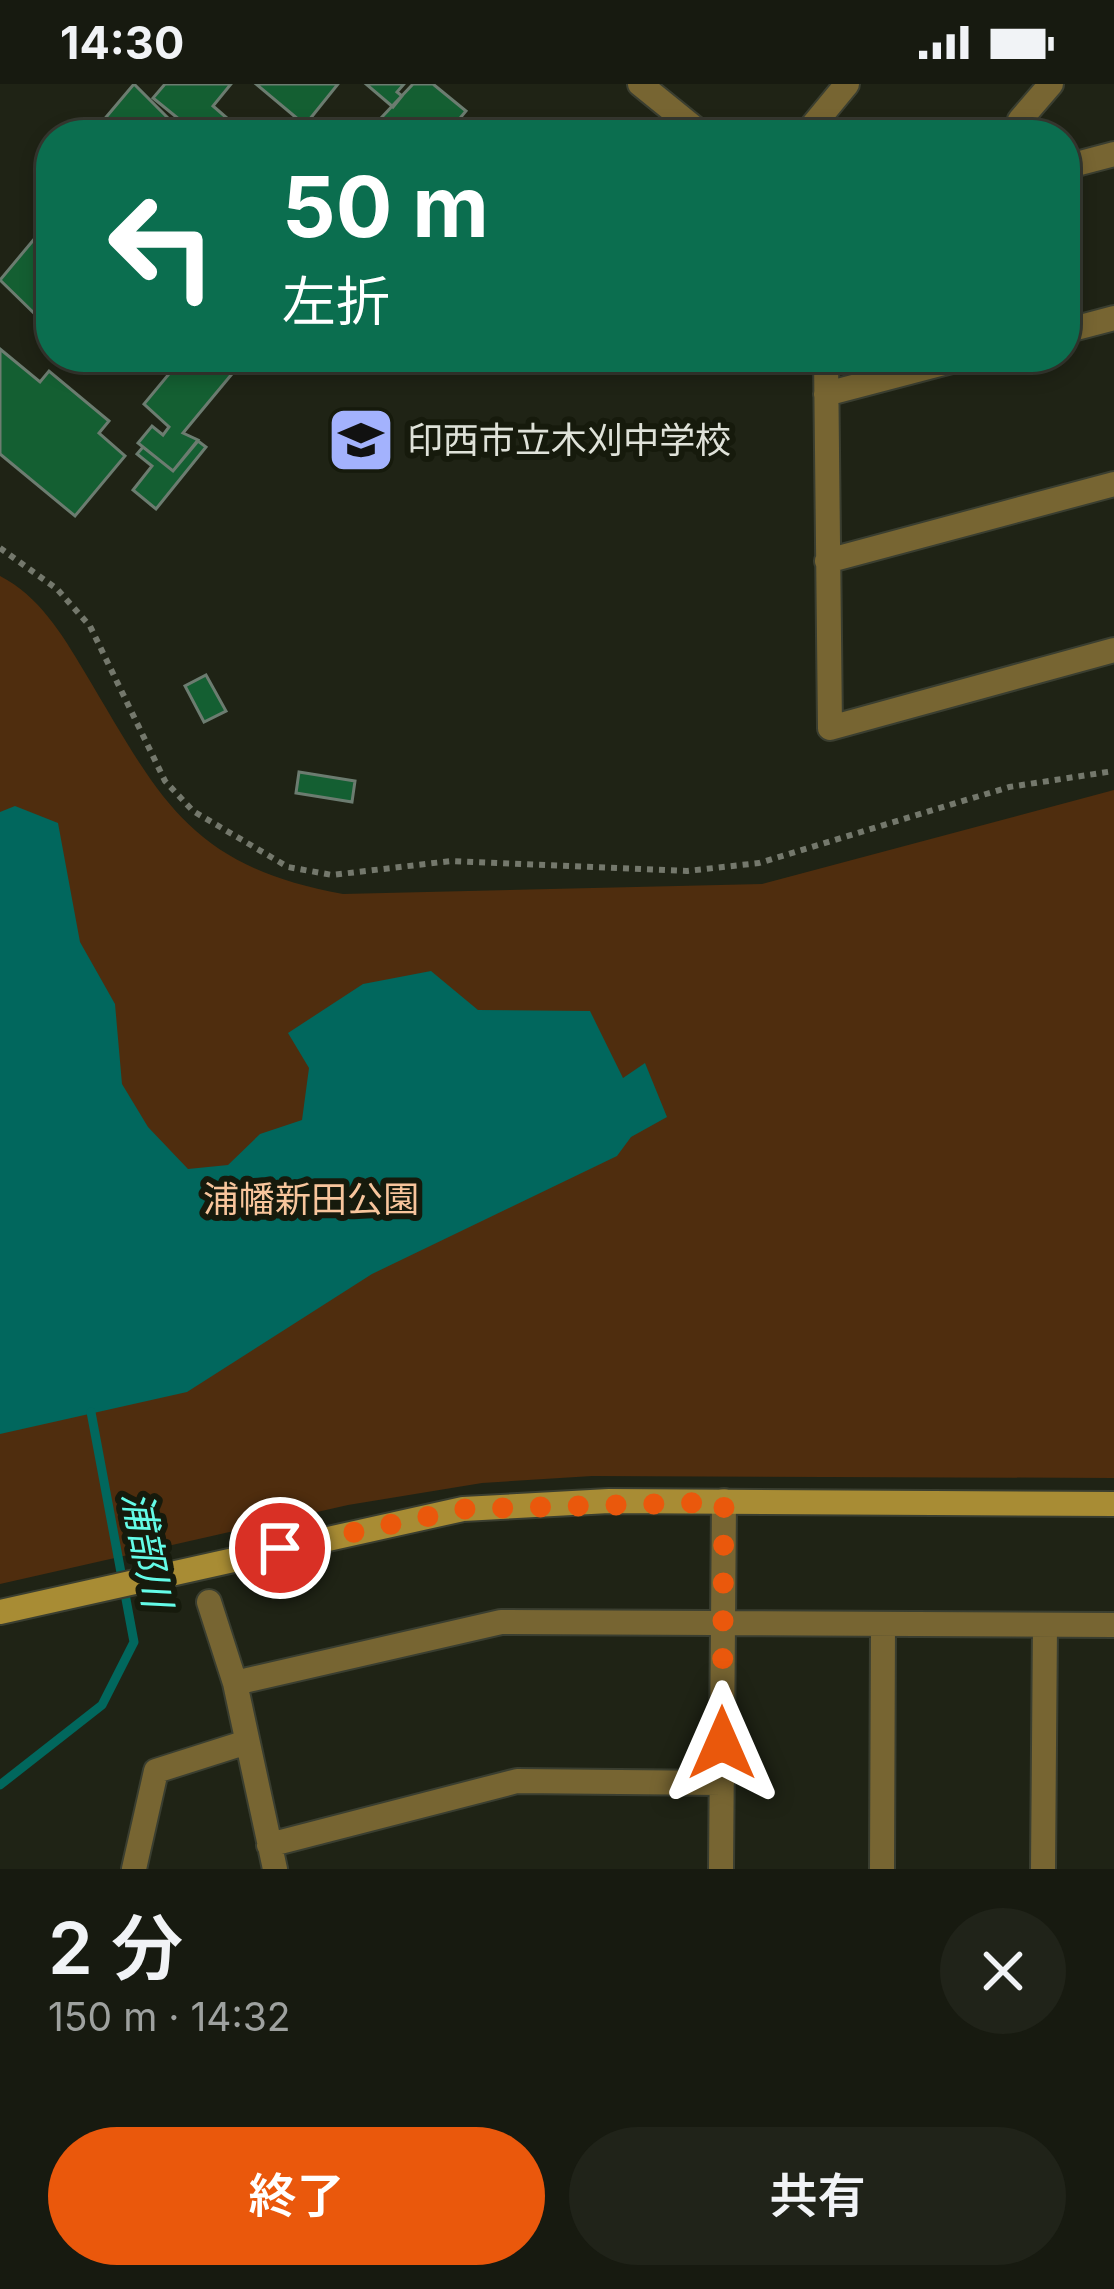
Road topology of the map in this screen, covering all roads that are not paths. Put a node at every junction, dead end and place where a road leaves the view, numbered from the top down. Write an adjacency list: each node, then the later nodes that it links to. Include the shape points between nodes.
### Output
1 (641, 84): 4 (street)
2 (847, 84): 5 (street)
3 (1051, 84): 6 (street)
4 (685, 120)
5 (817, 120)
6 (1020, 120)
7 (1114, 154): 8 (street)
8 (1080, 163)
9 (1114, 318): 10 (street)
10 (1080, 327)
11 (826, 372): 13 (street)
12 (910, 372): 13 (street)
13 (826, 394): 15 (street)
14 (1114, 484): 15 (street)
15 (827, 561): 16 (street, via 830,728)
16 (1114, 650)
17 (724, 1502): 18 (street); 20 (street, via 463,1509); 21 (street)
18 (1114, 1504)
19 (208, 1602): 25 (street)
20 (0, 1612)
21 (723, 1623): 22 (street); 25 (street, via 501,1622); 27 (street)
22 (883, 1624): 23 (street); 31 (street)
23 (1045, 1625): 24 (street); 32 (street)
24 (1114, 1625)
25 (236, 1683): 26 (street)
26 (247, 1742): 28 (street); 29 (street, via 156,1771)
27 (722, 1783): 28 (street, via 517,1781); 30 (street)
28 (272, 1857)
29 (134, 1869)
30 (722, 1869)
31 (882, 1869)
32 (1043, 1869)

